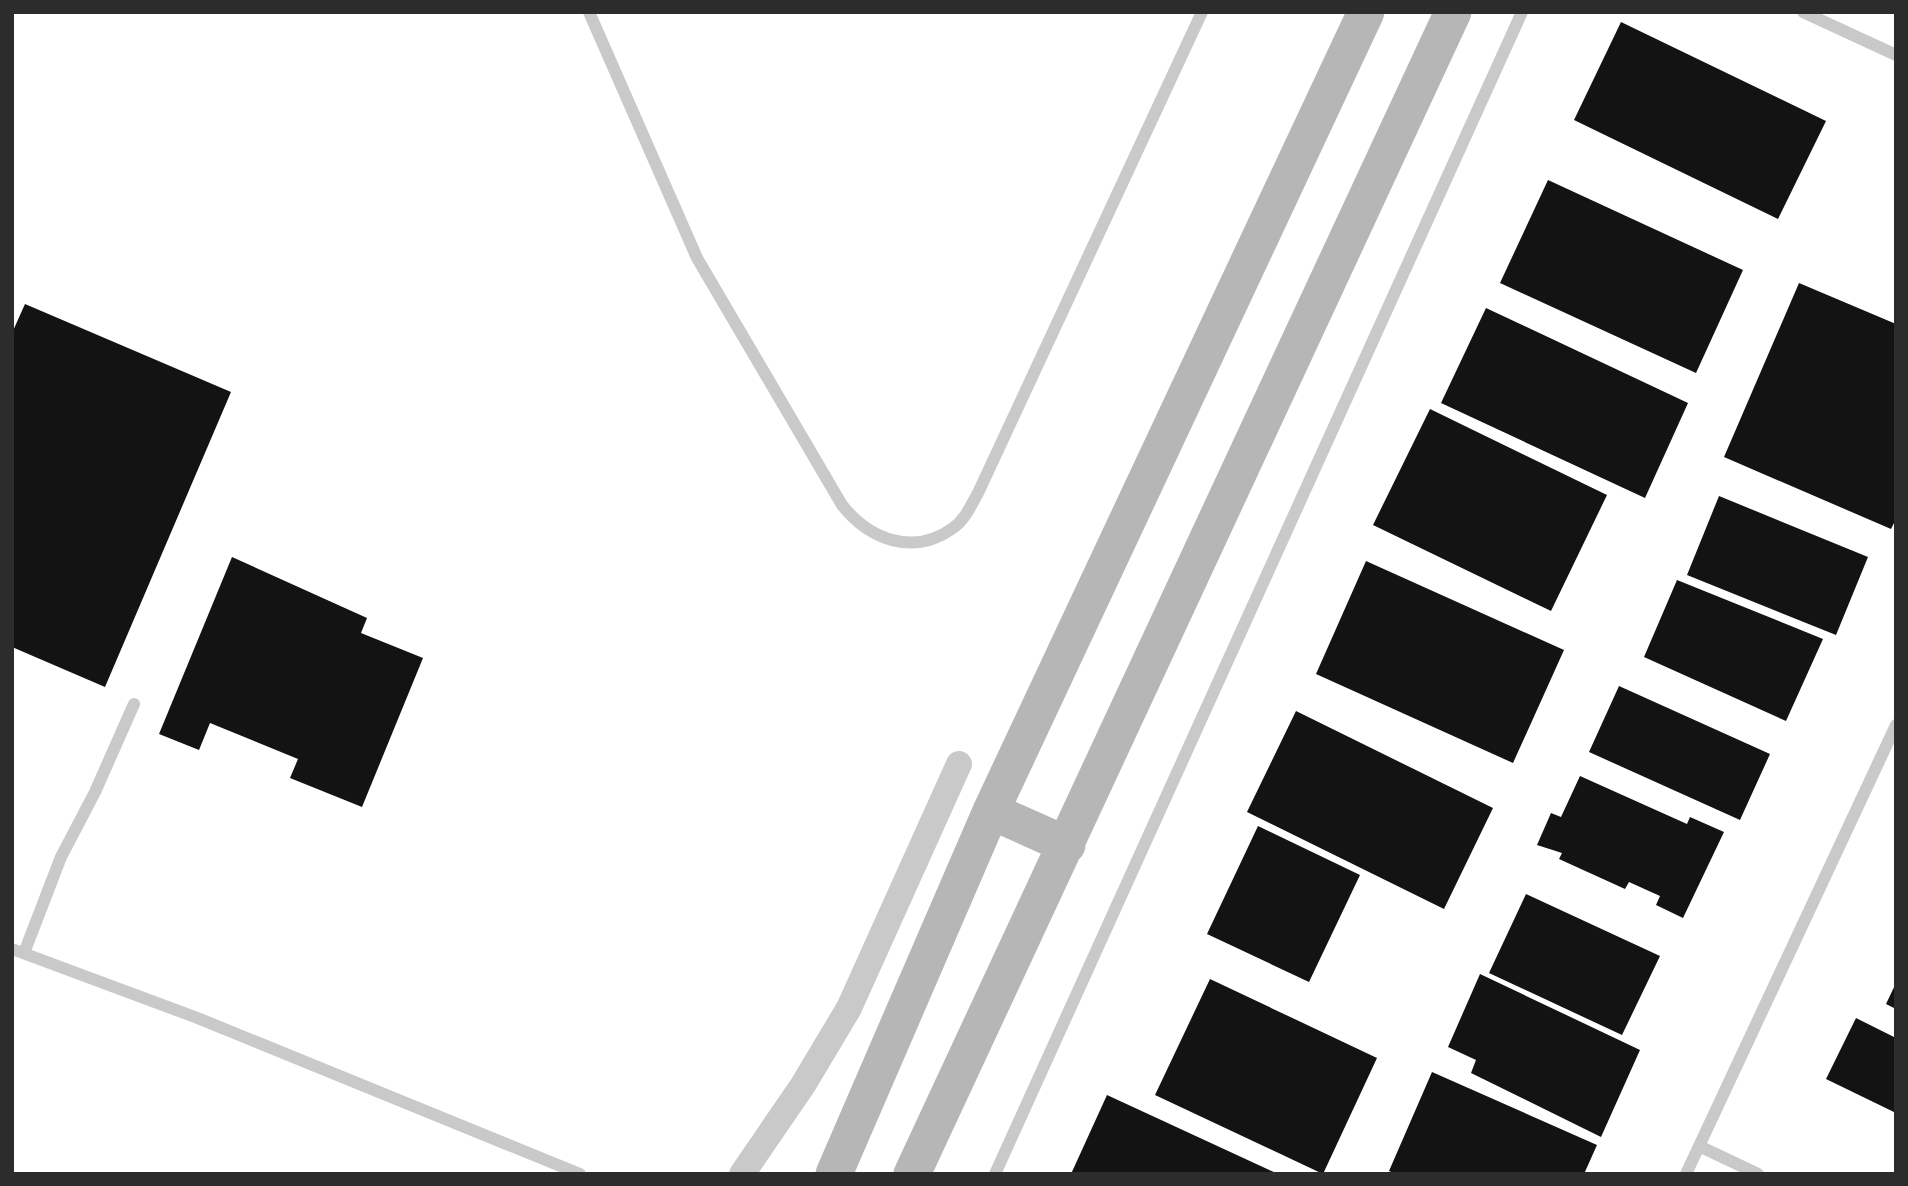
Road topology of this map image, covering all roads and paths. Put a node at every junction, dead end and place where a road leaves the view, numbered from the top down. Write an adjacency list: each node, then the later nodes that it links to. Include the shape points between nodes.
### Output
1 (589, 12): 2 (lane, via 697,257 842,505 878,537 916,541 953,528 978,493)
2 (1202, 12)
3 (1366, 12): 11 (main road)
4 (1453, 12): 12 (main road)
5 (1522, 12): 19 (lane)
6 (1803, 12): 7 (lane)
7 (1896, 55)
8 (134, 704): 13 (lane)
9 (1896, 725): 14 (lane)
10 (959, 764): 16 (street, via 849,1008)
11 (991, 811): 12 (main road); 17 (main road)
12 (1067, 845): 18 (main road)
13 (18, 951): 15 (lane, via 195,1017)
14 (1699, 1146): 20 (lane); 21 (lane)
15 (580, 1174)
16 (742, 1174)
17 (834, 1174)
18 (912, 1174)
19 (995, 1174)
20 (1686, 1174)
21 (1758, 1174)

